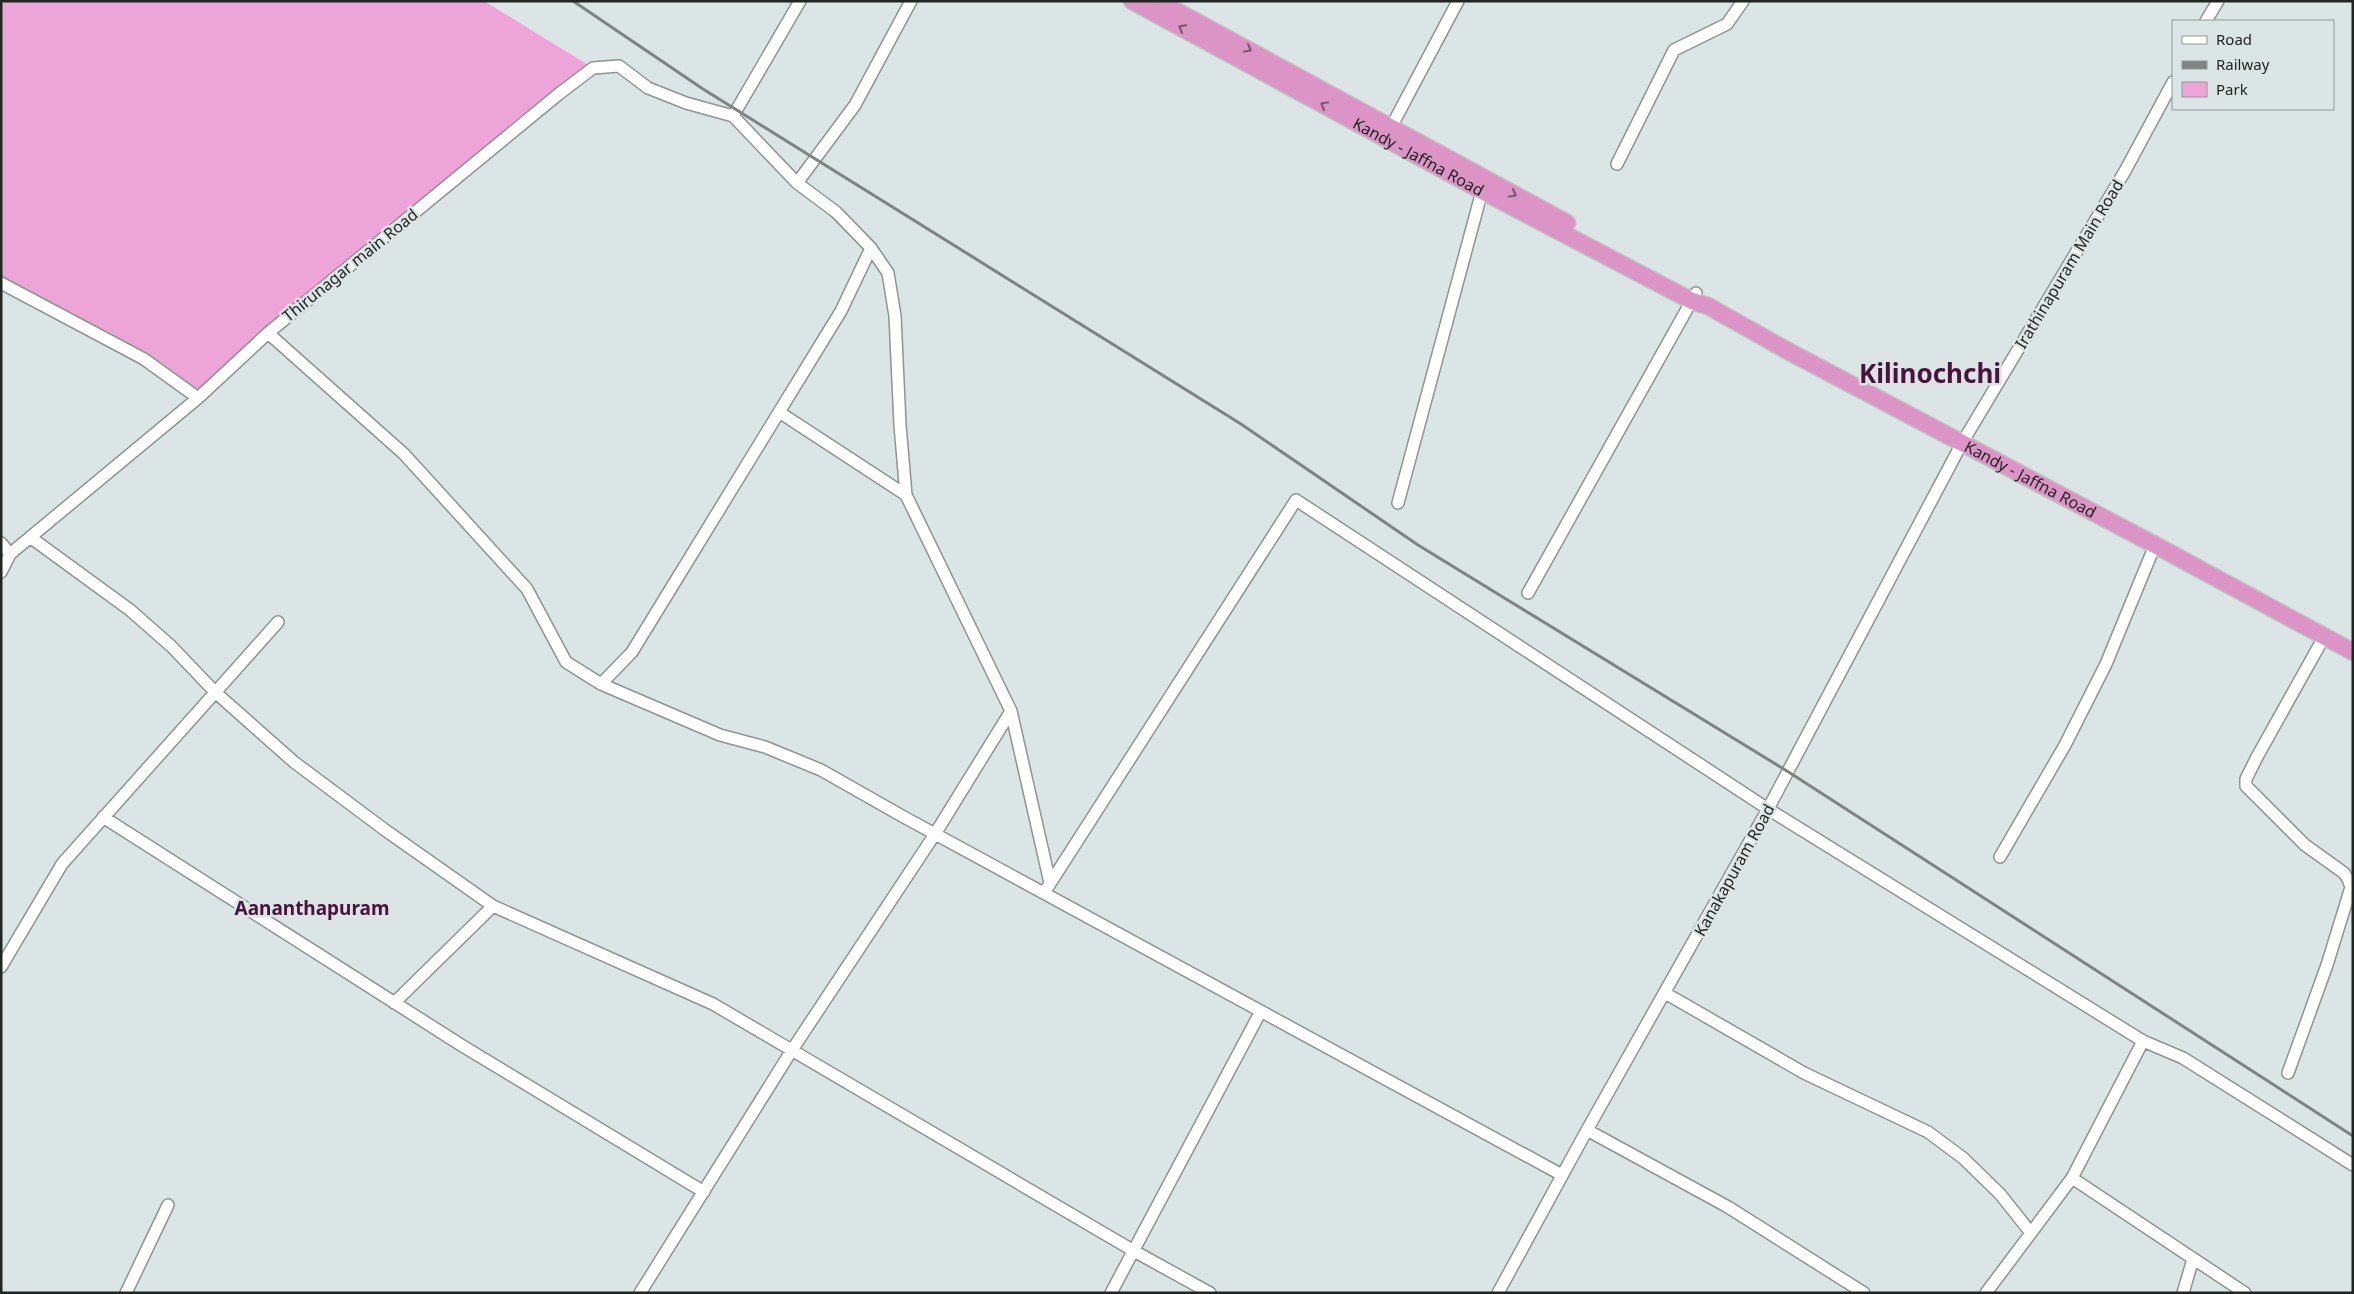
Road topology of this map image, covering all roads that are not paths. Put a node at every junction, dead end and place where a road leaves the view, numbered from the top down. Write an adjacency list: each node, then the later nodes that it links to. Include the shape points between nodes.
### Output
1 (800, 1): 10 (street)
2 (911, 1): 13 (street, via 855,105)
3 (1132, 1): 11 (highway, Kandy - Jaffna Road, one-way to 3)
4 (1158, 1): 11 (highway, Kandy - Jaffna Road, one-way to 11)
5 (1458, 1): 11 (street)
6 (1743, 1): 12 (street, via 1727,24 1674,50)
7 (2218, 1): 8 (street)
8 (2207, 20)
9 (2172, 84): 21 (street, Irathinapuram Main Road, via 2125,171)
10 (734, 116): 13 (street); 18 (street, Thirunagar main Road, via 648,88 619,66 593,68)
11 (1388, 133): 14 (highway, Kandy - Jaffna Road); 17 (highway, Kandy - Jaffna Road, one-way to 17)
12 (1617, 164)
13 (797, 183): 15 (street, via 836,212)
14 (1482, 191): 17 (highway, Kandy - Jaffna Road); 23 (street)
15 (871, 248): 20 (street, via 841,311); 22 (street, via 888,273 895,316)
16 (1, 283): 19 (street, via 144,359)
17 (1694, 297): 21 (highway, Kandy - Jaffna Road, via 1786,350); 29 (street)
18 (268, 333): 19 (street, Thirunagar main Road); 33 (street, via 404,454 527,589 566,662)
19 (198, 398): 24 (street, Thirunagar main Road)
20 (779, 412): 22 (street); 33 (street, via 632,652)
21 (1962, 443): 26 (highway, Kandy - Jaffna Road); 36 (street, Kanakapuram Road)
22 (906, 495): 35 (street)
23 (1398, 503)
24 (30, 537): 27 (street, Thirunagar main Road); 34 (street, via 130,610 171,646)
25 (1, 543): 27 (street)
26 (2155, 545): 31 (highway, Kandy - Jaffna Road); 39 (street, via 2106,664 2066,745)
27 (10, 554): 28 (street, Thirunagar main Road)
28 (1, 572)
29 (1528, 593)
30 (278, 622): 34 (street)
31 (2324, 636): 32 (highway, Kandy - Jaffna Road); 48 (street, via 2246,779 2246,786 2305,845 2344,873 2351,887)
32 (2353, 652)
33 (601, 684): 38 (street, via 720,735 765,747 821,770)
34 (215, 692): 37 (street); 41 (street, via 294,762)
35 (1011, 711): 38 (street); 40 (street)
36 (1768, 809): 40 (street, via 1296,500); 43 (street, Kanakapuram Road); 46 (street)
37 (103, 817): 42 (street, via 62,864); 44 (street)
38 (935, 834): 40 (street); 47 (street)
39 (2000, 857)
40 (1047, 888): 45 (street)
41 (494, 906): 44 (street); 47 (street, via 713,1004)
42 (1, 967)
43 (1665, 993): 49 (street, Kanakapuram Road); 55 (street, via 1804,1073 1928,1132 1963,1158 2000,1194)
44 (394, 1003): 53 (street)
45 (1261, 1011): 51 (street); 56 (street)
46 (2143, 1041): 50 (street, via 2183,1058); 52 (street)
47 (792, 1050): 53 (street); 56 (street)
48 (2288, 1073)
49 (1587, 1130): 51 (street, Kanakapuram Road); 63 (street, via 1728,1207)
50 (2353, 1165)
51 (1562, 1175): 62 (street, Kanakapuram Road)
52 (2072, 1178): 55 (street); 57 (street)
53 (704, 1192): 59 (street)
54 (168, 1205): 58 (street)
55 (2031, 1233): 64 (street)
56 (1134, 1251): 60 (street); 61 (street)
57 (2193, 1258): 65 (street); 66 (street)
58 (126, 1293)
59 (640, 1293)
60 (1111, 1293)
61 (1210, 1293)
62 (1498, 1293)
63 (1864, 1293)
64 (1986, 1293)
65 (2183, 1293)
66 (2245, 1293)

